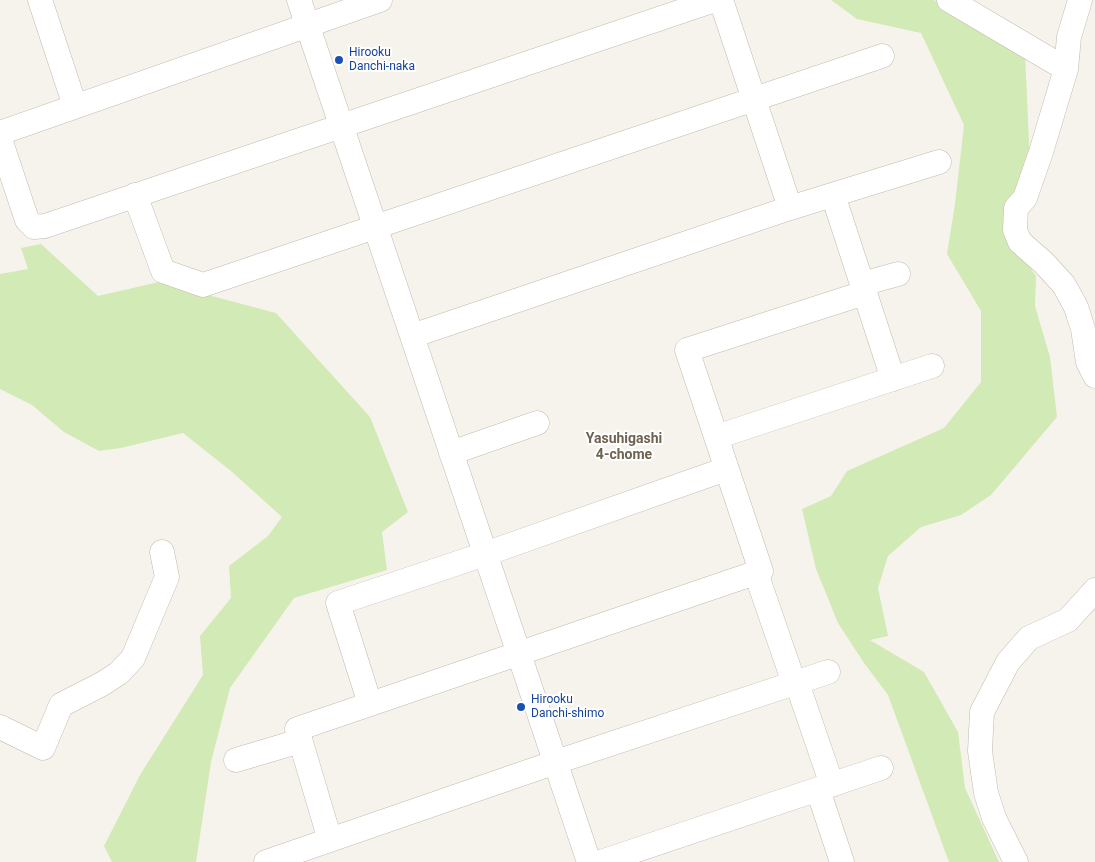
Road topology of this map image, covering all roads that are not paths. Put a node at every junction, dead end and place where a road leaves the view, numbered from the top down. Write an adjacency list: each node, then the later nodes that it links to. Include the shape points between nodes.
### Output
1 (40, 0): 12 (street)
2 (299, 0): 8 (street)
3 (380, 0): 8 (street)
4 (715, 0): 13 (street)
5 (721, 0): 11 (street)
6 (949, 0): 10 (street)
7 (1080, 0): 10 (street, via 1069,37)
8 (307, 24): 12 (street); 13 (street)
9 (882, 56): 11 (street)
10 (1066, 69): 25 (street, via 1024,198 1016,208 1014,230 1020,242 1064,285 1076,307 1088,362)
11 (754, 98): 19 (street); 20 (street)
12 (76, 106): 14 (street)
13 (341, 125): 17 (street); 20 (street)
14 (0, 133)
15 (0, 139): 17 (street, via 27,220 34,227)
16 (939, 162): 18 (street)
17 (135, 195): 20 (street, via 163,271 203,286)
18 (833, 195): 19 (street); 22 (street)
19 (790, 208): 23 (street)
20 (375, 226): 23 (street)
21 (898, 274): 22 (street)
22 (863, 288): 26 (street); 28 (street, via 687,350)
23 (412, 336): 29 (street)
24 (932, 366): 26 (street)
25 (1095, 376)
26 (893, 379): 28 (street)
27 (537, 423): 29 (street)
28 (716, 438): 30 (street)
29 (452, 453): 32 (street)
30 (726, 469): 32 (street); 33 (street, via 761,571)
31 (162, 552): 39 (street, via 167,577 129,663 102,684 61,705 43,748)
32 (485, 554): 35 (street); 38 (street, via 338,603)
33 (756, 573): 35 (street); 37 (street)
34 (1095, 590): 51 (street, via 1068,620 1029,638 1008,662 982,712 980,751 986,793 994,818)
35 (519, 653): 38 (street); 42 (street)
36 (828, 672): 37 (street)
37 (796, 683): 42 (street); 44 (street)
38 (370, 704): 40 (street, via 296,729)
39 (0, 727)
40 (300, 741): 41 (street); 45 (street)
41 (236, 760)
42 (556, 762): 45 (street); 48 (street)
43 (881, 768): 44 (street)
44 (825, 787): 49 (street); 50 (street)
45 (330, 840): 46 (street)
46 (290, 858): 47 (street)
47 (266, 862)
48 (589, 862)
49 (601, 862)
50 (842, 862)
51 (1016, 862)

